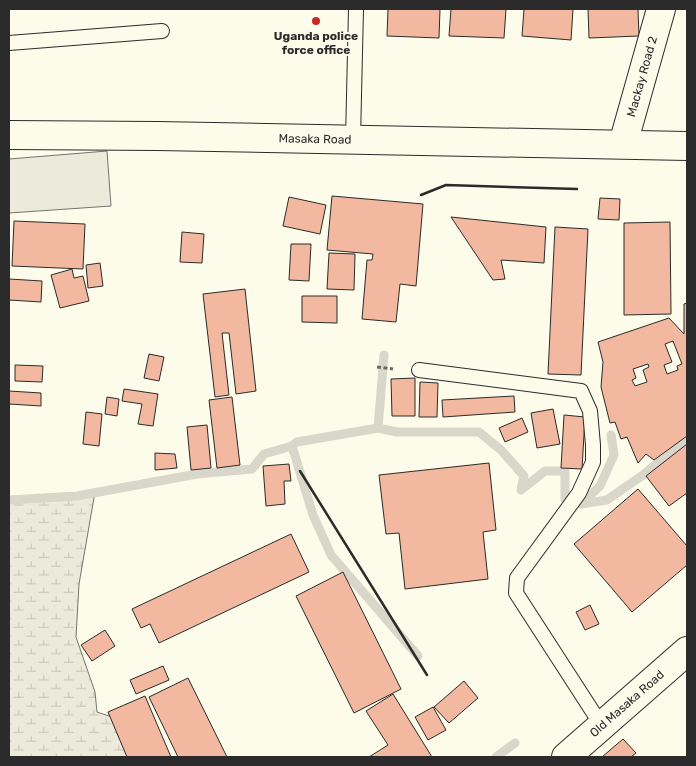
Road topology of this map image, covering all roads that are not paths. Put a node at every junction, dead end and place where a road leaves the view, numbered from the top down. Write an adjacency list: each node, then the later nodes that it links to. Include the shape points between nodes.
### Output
1 (356, 9): 6 (lane)
2 (661, 9): 7 (main road, Mackay Road 2)
3 (162, 31): 4 (lane)
4 (9, 43)
5 (9, 135): 6 (main road, Masaka Road)
6 (353, 140): 7 (main road, Masaka Road)
7 (623, 144): 8 (main road, Masaka Road)
8 (687, 146)
9 (419, 370): 11 (lane, via 581,391 590,412 592,462 579,493 517,578 516,593)
10 (687, 651): 11 (main road, Old Masaka Road)
11 (602, 726): 12 (main road, Old Masaka Road)
12 (566, 757)

